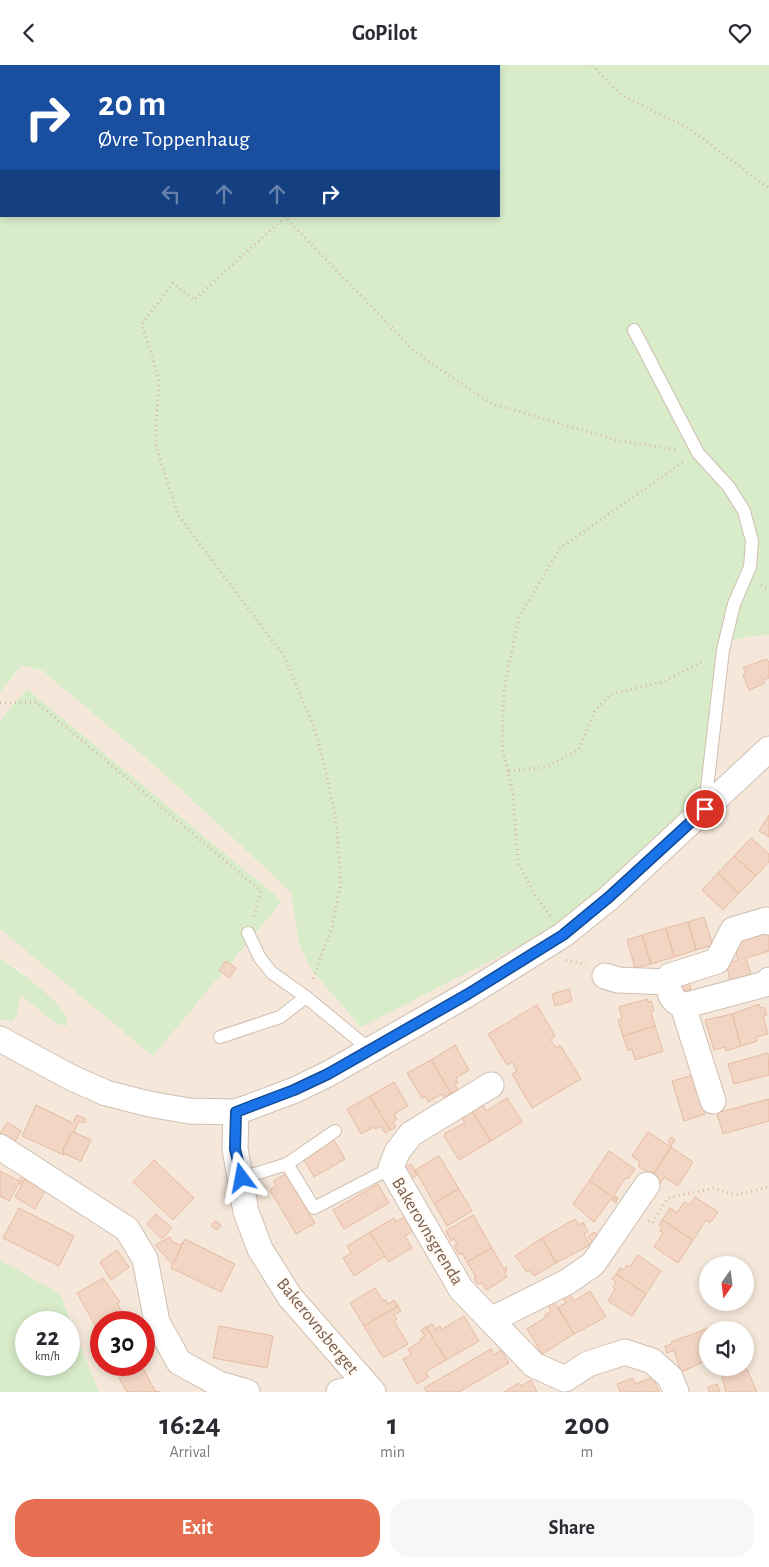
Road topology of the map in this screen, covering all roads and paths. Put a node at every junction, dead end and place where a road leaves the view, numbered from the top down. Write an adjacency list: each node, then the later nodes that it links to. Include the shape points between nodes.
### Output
1 (592, 65): 2 (path, via 622,95 690,129)
2 (769, 188)
3 (285, 217): 5 (path, via 415,352 490,403 616,440); 18 (path, via 194,300 173,283 142,324 159,381 155,443 178,515 284,656 314,727 326,768 336,820 341,882 332,927)
4 (634, 330): 5 (lane)
5 (698, 453): 6 (lane, via 729,487 744,511 752,541 750,567 734,604); 9 (path, via 560,548 519,617 504,689 502,745)
6 (723, 651): 9 (path, via 663,682 611,694 595,711 579,749 547,767); 10 (lane)
7 (0, 703): 12 (path, via 36,702 261,891)
8 (769, 749): 10 (street)
9 (509, 771): 13 (path, via 518,862 534,894)
10 (705, 809): 13 (street)
11 (769, 922): 17 (street, via 766,920 733,929 717,961 670,976)
12 (248, 933): 18 (lane, via 260,958 272,973)
13 (563, 935): 14 (street)
14 (536, 952): 15 (path, via 600,969); 22 (street)
15 (606, 976): 17 (street, via 618,980)
16 (769, 980): 19 (street, via 765,984)
17 (668, 983): 19 (street, via 675,1002)
18 (306, 997): 20 (lane, via 280,1017); 22 (lane)
19 (683, 1006): 24 (street)
20 (220, 1037)
21 (0, 1039): 25 (street, via 106,1093 189,1111)
22 (369, 1049): 25 (street, via 320,1078)
23 (491, 1085): 29 (street, Bakerovnsgrenda, via 412,1134 397,1152)
24 (713, 1101)
25 (236, 1112): 30 (street, Bakerovnsberget, via 235,1149)
26 (335, 1131): 28 (lane)
27 (0, 1147): 37 (street, via 127,1229 145,1259 157,1322 180,1362 219,1384)
28 (287, 1164): 29 (lane, via 314,1208); 30 (lane)
29 (390, 1168): 34 (street, Bakerovnsgrenda, via 461,1289)
30 (242, 1178): 36 (street, Bakerovnsberget, via 246,1212 260,1249 290,1297)
31 (647, 1185): 33 (street)
32 (769, 1187): 33 (path, via 735,1195 714,1188 668,1198 652,1223)
33 (630, 1211): 34 (street, via 593,1264 567,1282)
34 (491, 1320): 35 (street, Bakerovnsgrenda, via 534,1365)
35 (566, 1386): 39 (street, Bakerovnsgrenda, via 588,1364 625,1352 652,1361 670,1377)
36 (370, 1389): 38 (street)
37 (247, 1392)
38 (339, 1392)
39 (676, 1392)

